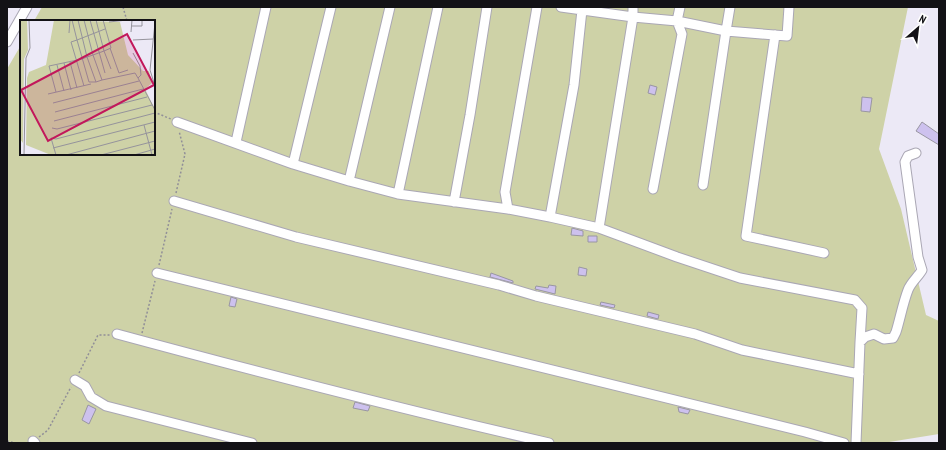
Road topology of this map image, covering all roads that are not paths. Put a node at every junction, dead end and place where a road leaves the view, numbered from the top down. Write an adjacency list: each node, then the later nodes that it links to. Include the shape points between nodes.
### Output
1 (26, 7): 18 (street)
2 (266, 7): 20 (street)
3 (331, 7): 22 (street)
4 (390, 7): 23 (street)
5 (438, 7): 26 (street)
6 (487, 7): 28 (street)
7 (537, 7): 29 (street, via 505,192)
8 (561, 7): 13 (street)
9 (633, 7): 14 (street)
10 (680, 7): 15 (street)
11 (730, 7): 16 (street)
12 (789, 7): 17 (street, via 787,36)
13 (582, 9): 14 (street); 30 (street, via 574,85)
14 (632, 17): 15 (street); 31 (street)
15 (677, 21): 16 (street); 25 (street, via 682,34)
16 (726, 31): 17 (street); 24 (street)
17 (775, 35): 32 (street, via 746,236)
18 (7, 42)
19 (177, 122): 20 (street)
20 (236, 142): 22 (street)
21 (916, 153): 35 (street, via 908,156 905,162 922,270 908,290 893,338 884,339 874,334)
22 (293, 164): 23 (street)
23 (349, 182): 26 (street)
24 (703, 185)
25 (654, 189)
26 (398, 194): 28 (street)
27 (174, 201): 36 (street, via 296,237 696,334 742,350)
28 (454, 202): 29 (street)
29 (508, 209): 30 (street)
30 (550, 217): 31 (street)
31 (599, 228): 35 (street, via 740,278 854,300 862,308)
32 (824, 253)
33 (157, 273): 40 (street)
34 (117, 334): 39 (street, via 426,415)
35 (860, 342): 36 (street)
36 (859, 374): 41 (street)
37 (75, 380): 38 (street, via 85,386 91,397 106,406)
38 (252, 443)
39 (549, 443)
40 (844, 443)
41 (856, 443)

